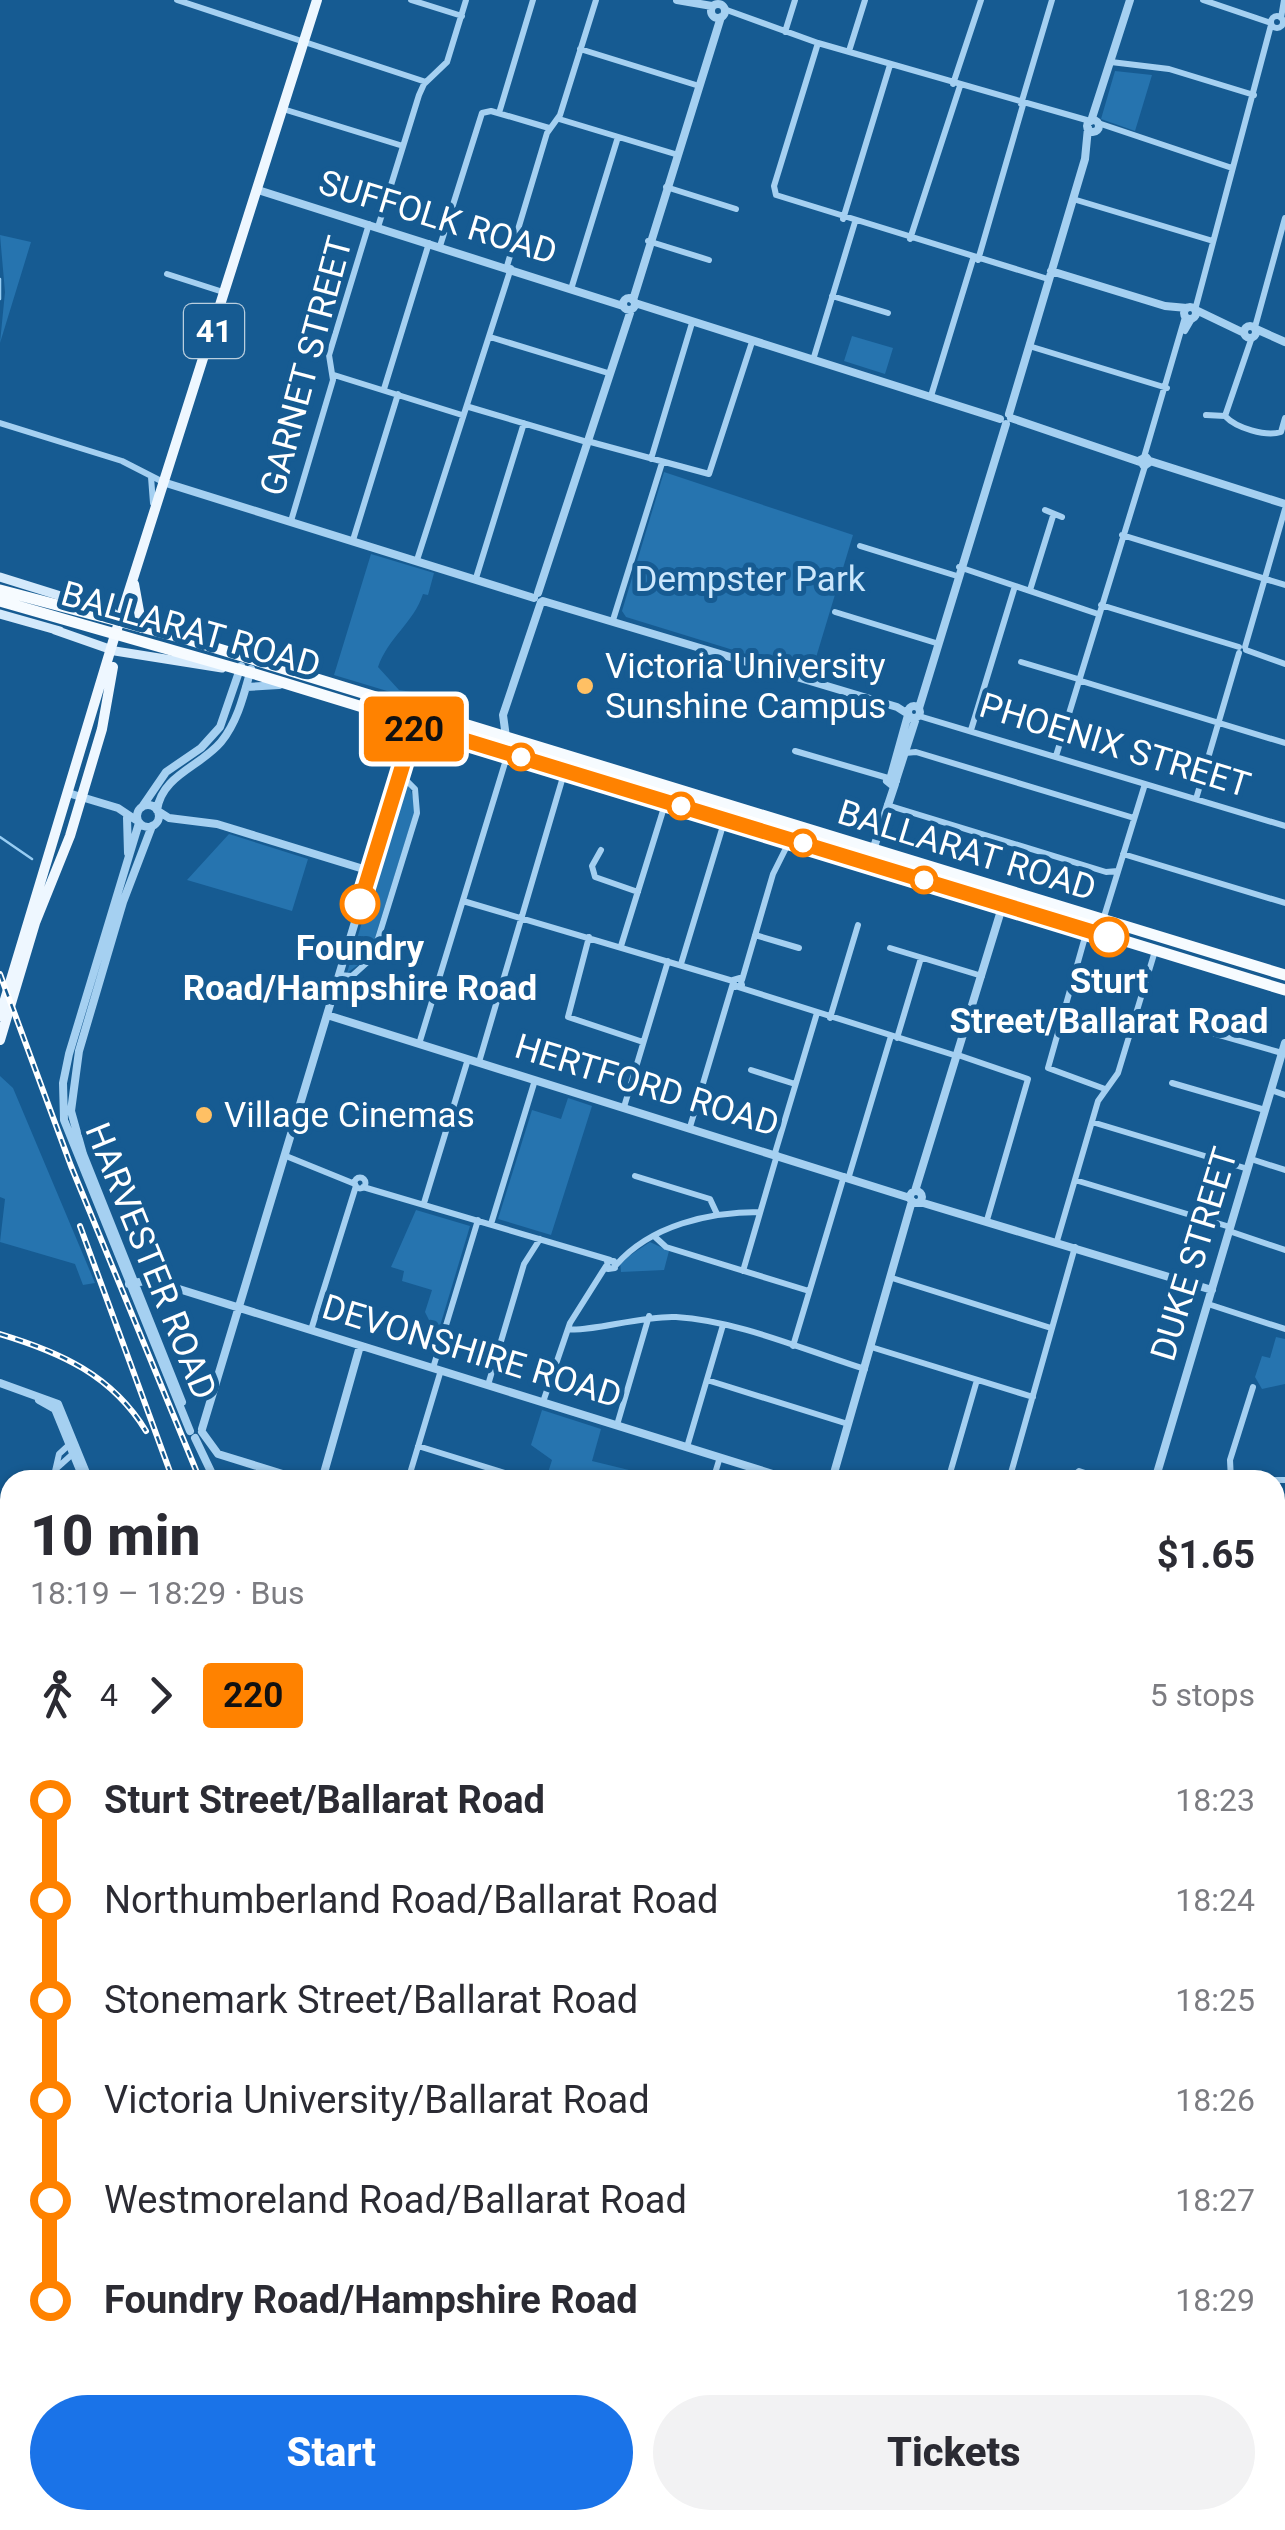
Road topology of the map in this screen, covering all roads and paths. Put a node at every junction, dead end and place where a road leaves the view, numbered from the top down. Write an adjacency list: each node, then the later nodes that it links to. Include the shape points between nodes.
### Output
1 (177, 0): 19 (street)
2 (318, 0): 19 (main road, 41)
3 (410, 0): 16 (street)
4 (466, 0): 16 (street, GARNET STREET)
5 (533, 0): 31 (street)
6 (596, 0): 21 (street)
7 (795, 0): 18 (street)
8 (865, 0): 22 (street)
9 (981, 0): 27 (street)
10 (1052, 0): 29 (street)
11 (1130, 0): 23 (street)
12 (1206, 0): 17 (street)
13 (1283, 0): 17 (street)
14 (680, 1): 15 (street)
15 (718, 9): 18 (street); 26 (street)
16 (462, 16): 25 (street, GARNET STREET, via 447,62)
17 (1278, 22): 28 (street)
18 (785, 32): 20 (street)
19 (304, 41): 25 (street); 30 (main road, 41)
20 (818, 43): 22 (street); 43 (street, via 775,193)
21 (580, 49): 26 (street); 32 (street)
22 (849, 52): 24 (street)
23 (1111, 62): 28 (street, via 1169,70); 33 (street)
24 (890, 64): 27 (street); 43 (street)
25 (426, 82): 36 (street, GARNET STREET)
26 (696, 85): 37 (street)
27 (956, 85): 29 (street); 47 (street)
28 (1254, 95): 38 (street)
29 (1024, 105): 33 (street); 53 (street)
30 (283, 110): 36 (street); 40 (main road, 41)
31 (499, 113): 34 (street); 52 (street, via 484,111)
32 (559, 120): 34 (street); 35 (street)
33 (1093, 126): 38 (street); 41 (street)
34 (549, 128): 55 (street)
35 (618, 137): 37 (street); 58 (street)
36 (403, 146): 46 (street, GARNET STREET)
37 (675, 154): 39 (street)
38 (1232, 168): 50 (street)
39 (665, 187): 42 (street); 49 (street)
40 (258, 190): 46 (street, SUFFOLK ROAD); 59 (main road, 41)
41 (1072, 198): 50 (street); 57 (street)
42 (736, 209)
43 (843, 218): 45 (street)
44 (1284, 221): 48 (street)
45 (855, 222): 47 (street); 60 (street)
46 (373, 226): 51 (street, SUFFOLK ROAD); 72 (street, GARNET STREET, via 329,355)
47 (910, 239): 53 (street)
48 (1282, 239): 65 (street)
49 (648, 241): 54 (street); 61 (street)
50 (1213, 241): 63 (street)
51 (428, 243): 52 (street, SUFFOLK ROAD); 74 (street)
52 (440, 246): 55 (street, SUFFOLK ROAD)
53 (976, 259): 57 (street); 76 (street)
54 (709, 260)
55 (509, 267): 58 (street, SUFFOLK ROAD); 66 (street)
56 (167, 274): 59 (street)
57 (1049, 278): 63 (street); 69 (street)
58 (572, 286): 61 (street, SUFFOLK ROAD)
59 (226, 293): 91 (main road, 41)
60 (832, 296): 62 (street); 70 (street)
61 (629, 304): 64 (street, SUFFOLK ROAD); 71 (street)
62 (888, 312)
63 (1190, 313): 65 (street); 73 (street)
64 (692, 323): 67 (street, SUFFOLK ROAD); 87 (street)
65 (1250, 331): 68 (street); 80 (street)
66 (490, 337): 71 (street); 77 (street)
67 (752, 342): 70 (street, SUFFOLK ROAD); 88 (street, via 712,470 704,475)
68 (1283, 342)
69 (1028, 345): 73 (street); 81 (street)
70 (813, 360): 76 (street, SUFFOLK ROAD)
71 (608, 372): 86 (street)
72 (334, 374): 74 (street); 94 (street, GARNET STREET)
73 (1168, 388): 89 (street)
74 (384, 390): 75 (street)
75 (398, 394): 78 (street); 97 (street)
76 (931, 396): 81 (street, SUFFOLK ROAD)
77 (469, 406): 78 (street); 84 (street)
78 (462, 415): 99 (street)
79 (1206, 415): 80 (street)
80 (1226, 416): 85 (street)
81 (1005, 418): 89 (street, SUFFOLK ROAD); 100 (street)
82 (1285, 418): 85 (street)
83 (0, 422): 90 (street)
84 (524, 423): 86 (street); 102 (street)
85 (1282, 435)
86 (587, 442): 87 (street); 109 (street)
87 (651, 459): 88 (street)
88 (662, 462): 114 (street)
89 (1146, 462): 92 (street, SUFFOLK ROAD); 96 (street)
90 (150, 476): 91 (street); 95 (street)
91 (166, 483): 94 (street, PHOENIX STREET); 95 (main road, 41)
92 (1285, 506): 103 (street)
93 (1045, 510): 108 (street, via 1057,516)
94 (291, 521): 97 (street, PHOENIX STREET)
95 (152, 529): 104 (main road, 41)
96 (1122, 535): 103 (street); 111 (street)
97 (353, 540): 99 (street, PHOENIX STREET)
98 (860, 546): 100 (street)
99 (417, 560): 102 (street, PHOENIX STREET)
100 (958, 571): 106 (street); 118 (street)
101 (0, 577): 115 (main road, via 112,612)
102 (476, 578): 109 (street, PHOENIX STREET)
103 (1264, 578): 105 (street); 120 (street)
104 (134, 583): 115 (main road, 41); 117 (main road)
105 (1282, 584)
106 (1015, 586): 108 (street); 133 (street)
107 (0, 590): 115 (highway, BALLARAT ROAD)
108 (1030, 590): 111 (street)
109 (539, 597): 114 (street, PHOENIX STREET); 129 (street)
110 (0, 601): 116 (highway, BALLARAT ROAD)
111 (1100, 609): 120 (street); 124 (street)
112 (835, 612): 118 (street)
113 (0, 614): 116 (main road)
114 (613, 620): 128 (street, PHOENIX STREET)
115 (122, 622): 117 (highway, BALLARAT ROAD); 119 (main road, 41)
116 (57, 624): 119 (highway, BALLARAT ROAD)
117 (142, 628): 123 (highway, BALLARAT ROAD)
118 (936, 643): 128 (street)
119 (116, 644): 123 (highway, BALLARAT ROAD); 146 (main road, 41); 147 (main road, 41)
120 (1242, 650): 122 (street); 130 (street)
121 (1021, 662): 124 (street)
122 (1285, 664)
123 (244, 665): 125 (highway, BALLARAT ROAD); 126 (street); 127 (highway, BALLARAT ROAD); 151 (street, via 216,734 166,772)
124 (1078, 680): 130 (street); 141 (street)
125 (288, 684): 126 (street); 131 (highway, BALLARAT ROAD)
126 (246, 687): 153 (street, via 224,739 170,782)
127 (419, 710): 131 (street); 132 (highway, BALLARAT ROAD)
128 (915, 712): 133 (street, PHOENIX STREET); 138 (street); 144 (street)
129 (503, 716): 134 (street); 135 (street)
130 (1219, 723): 137 (street); 148 (street)
131 (415, 725): 136 (highway, BALLARAT ROAD); 143 (street)
132 (471, 726): 134 (highway, BALLARAT ROAD); 136 (highway)
133 (970, 730): 141 (street, PHOENIX STREET)
134 (487, 731): 135 (highway, BALLARAT ROAD)
135 (506, 737): 163 (highway, BALLARAT ROAD)
136 (462, 739): 140 (highway, BALLARAT ROAD)
137 (1285, 743)
138 (907, 748): 144 (street); 155 (street)
139 (795, 751): 144 (street)
140 (508, 753): 142 (highway, BALLARAT ROAD); 171 (street)
141 (1055, 756): 145 (street, PHOENIX STREET)
142 (565, 770): 149 (highway, BALLARAT ROAD); 174 (street)
143 (400, 774): 168 (street); 188 (street, via 415,788 417,813 372,958 352,976)
144 (889, 780): 150 (street)
145 (1145, 784): 148 (street, PHOENIX STREET); 155 (street)
146 (68, 793): 147 (street); 194 (main road, 41)
147 (82, 798): 152 (street); 200 (main road, 41)
148 (1196, 799): 160 (street, PHOENIX STREET)
149 (666, 801): 157 (highway, BALLARAT ROAD); 170 (street)
150 (887, 805): 163 (street); 167 (street)
151 (142, 807): 152 (street); 153 (street); 158 (street, HARVESTER ROAD)
152 (118, 808): 154 (street)
153 (157, 811): 156 (street); 159 (street, HARVESTER ROAD)
154 (126, 815): 158 (street); 165 (street)
155 (1134, 818): 164 (street)
156 (184, 819): 159 (street); 168 (street)
157 (725, 819): 161 (highway, BALLARAT ROAD); 186 (street)
158 (139, 822): 159 (street); 165 (street, HARVESTER ROAD)
159 (153, 826): 244 (street, HARVESTER ROAD, via 122,902 70,1094 74,1132)
160 (1285, 826)
161 (790, 840): 166 (highway, BALLARAT ROAD); 178 (street)
162 (600, 850): 170 (street, via 595,877)
163 (873, 850): 166 (street); 169 (highway, BALLARAT ROAD)
164 (1123, 854): 167 (street); 172 (street)
165 (128, 858): 244 (street, HARVESTER ROAD, via 63,1092 70,1140)
166 (869, 864): 173 (highway, BALLARAT ROAD)
167 (1118, 871): 175 (street)
168 (370, 872): 188 (street)
169 (1007, 891): 173 (street); 175 (highway, BALLARAT ROAD)
170 (638, 892): 180 (street)
171 (463, 900): 174 (street); 202 (street)
172 (1285, 903)
173 (1003, 905): 177 (highway, BALLARAT ROAD); 189 (street)
174 (521, 918): 179 (street); 206 (street)
175 (1103, 920): 187 (highway, BALLARAT ROAD)
176 (858, 925): 195 (street)
177 (1087, 930): 183 (highway, BALLARAT ROAD); 211 (street, via 1048,1068)
178 (755, 935): 181 (street); 190 (street)
179 (589, 937): 180 (street); 201 (street, via 568,1018)
180 (621, 946): 185 (street)
181 (798, 948)
182 (890, 948): 184 (street)
183 (1155, 951): 191 (highway, BALLARAT ROAD); 211 (street, via 1118,1074)
184 (921, 958): 189 (street); 199 (street)
185 (668, 961): 186 (street); 201 (street)
186 (681, 964): 190 (street)
187 (1285, 975)
188 (339, 976): 193 (street)
189 (982, 976): 204 (street)
190 (737, 982): 192 (street); 218 (street)
191 (1285, 990)
192 (816, 1013): 195 (street); 209 (street)
193 (328, 1015): 197 (street, HERTFORD ROAD); 198 (street)
194 (0, 1016)
195 (830, 1018): 199 (street)
196 (1188, 1026): 203 (street)
197 (367, 1027): 198 (street, via 336,1024); 202 (street, HERTFORD ROAD)
198 (320, 1036): 216 (street)
199 (894, 1037): 204 (street); 224 (street)
200 (0, 1040)
201 (643, 1042): 214 (street)
202 (420, 1044): 205 (street, HERTFORD ROAD)
203 (1284, 1048): 212 (street, DUKE STREET)
204 (958, 1056): 228 (street); 233 (street, via 1028,1079)
205 (468, 1059): 206 (street, HERTFORD ROAD); 229 (street)
206 (478, 1062): 208 (street, HERTFORD ROAD)
207 (751, 1070): 209 (street)
208 (536, 1080): 214 (street, HERTFORD ROAD); 234 (street)
209 (795, 1084): 219 (street)
210 (1172, 1084): 215 (street)
211 (1105, 1089): 217 (street)
212 (1271, 1090): 213 (street); 215 (street, DUKE STREET)
213 (1285, 1095)
214 (624, 1107): 218 (street, HERTFORD ROAD)
215 (1265, 1110): 221 (street, DUKE STREET)
216 (295, 1117): 220 (street); 223 (street)
217 (1092, 1122): 221 (street); 226 (street)
218 (690, 1127): 219 (street, HERTFORD ROAD)
219 (776, 1154): 224 (street, HERTFORD ROAD); 230 (street)
220 (285, 1158): 223 (street); 227 (street)
221 (1249, 1164): 222 (street); 235 (street, DUKE STREET)
222 (1285, 1170)
223 (278, 1175): 248 (street)
224 (847, 1175): 228 (street, HERTFORD ROAD); 246 (street)
225 (635, 1176): 231 (street, via 710,1199)
226 (1075, 1180): 235 (street); 238 (street)
227 (360, 1182): 229 (street); 254 (street)
228 (916, 1197): 233 (street, HERTFORD ROAD); 243 (street)
229 (424, 1203): 232 (street)
230 (760, 1212): 231 (street); 242 (street)
231 (718, 1214): 236 (street)
232 (478, 1220): 234 (street); 258 (street)
233 (987, 1220): 238 (street, HERTFORD ROAD)
234 (491, 1224): 237 (street)
235 (1230, 1229): 240 (street); 245 (street, DUKE STREET)
236 (654, 1236): 241 (street); 242 (street, via 666,1247)
237 (540, 1239): 241 (street); 263 (street, via 524,1264)
238 (1056, 1241): 239 (street, HERTFORD ROAD)
239 (1074, 1247): 245 (street, HERTFORD ROAD); 252 (street)
240 (1285, 1250)
241 (609, 1263): 251 (street)
242 (742, 1271): 246 (street)
243 (892, 1278): 252 (street); 257 (street)
244 (133, 1283): 248 (street, DEVONSHIRE ROAD, via 150,1280); 269 (street, HARVESTER ROAD)
245 (1212, 1289): 247 (street, DUKE STREET)
246 (809, 1291): 256 (street)
247 (1208, 1304): 253 (street); 286 (street, DUKE STREET)
248 (237, 1307): 254 (street, DEVONSHIRE ROAD); 269 (street)
249 (649, 1316): 250 (street); 251 (street); 268 (street)
250 (723, 1325): 256 (street); 260 (street)
251 (569, 1326): 266 (street)
252 (1050, 1328): 265 (street)
253 (1285, 1329)
254 (311, 1330): 255 (street, DEVONSHIRE ROAD)
255 (360, 1346): 258 (street, DEVONSHIRE ROAD); 278 (street)
256 (793, 1346): 259 (street)
257 (872, 1347): 259 (street); 261 (street)
258 (437, 1369): 263 (street, DEVONSHIRE ROAD); 270 (street)
259 (865, 1369): 267 (street)
260 (707, 1380): 267 (street); 271 (street)
261 (978, 1380): 265 (street); 284 (street)
262 (0, 1385): 272 (street, via 52,1406)
263 (488, 1385): 266 (street, DEVONSHIRE ROAD)
264 (1253, 1387): 287 (street)
265 (1032, 1397): 285 (street)
266 (543, 1402): 268 (street, DEVONSHIRE ROAD)
267 (848, 1424): 283 (street)
268 (617, 1426): 271 (street, DEVONSHIRE ROAD)
269 (197, 1430): 276 (street, HARVESTER ROAD); 277 (street, via 220,1455)
270 (418, 1446): 279 (street); 280 (street)
271 (687, 1447): 273 (street, DEVONSHIRE ROAD)
272 (75, 1452): 274 (street); 275 (street)
273 (720, 1458): 281 (street); 282 (street, DEVONSHIRE ROAD)
274 (56, 1470)
275 (82, 1470)
276 (211, 1470)
277 (269, 1470)
278 (325, 1470)
279 (411, 1470)
280 (496, 1470)
281 (717, 1470)
282 (755, 1470)
283 (835, 1470)
284 (951, 1470)
285 (1013, 1470)
286 (1158, 1470)
287 (1230, 1470)

